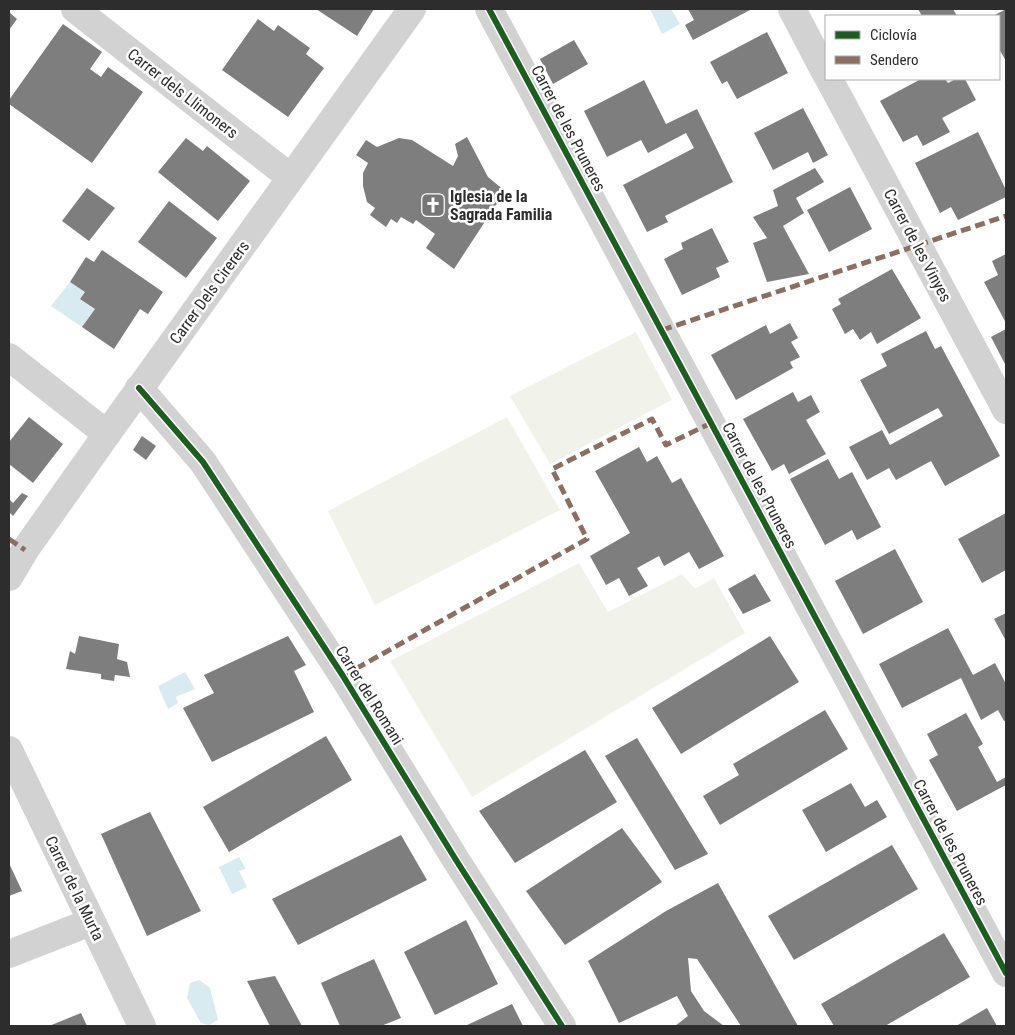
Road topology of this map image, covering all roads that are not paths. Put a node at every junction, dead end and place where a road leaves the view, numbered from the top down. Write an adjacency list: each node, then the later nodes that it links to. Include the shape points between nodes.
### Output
1 (76, 9): 7 (street, Carrer dels Llimoners)
2 (412, 9): 7 (street, Carrer Dels Cirerers)
3 (489, 9): 16 (street, Carrer de les Pruneres)
4 (792, 9): 5 (street)
5 (825, 72)
6 (830, 80): 10 (street, Carrer de les Vinyes)
7 (290, 177): 9 (street, Carrer Dels Cirerers)
8 (9, 357): 11 (street)
9 (140, 388): 11 (street, Carrer Dels Cirerers); 18 (street, Carrer del Romani, via 181,434 214,479 343,676)
10 (1006, 410)
11 (107, 434): 12 (street, Carrer Dels Cirerers)
12 (9, 577)
13 (9, 750): 14 (street, Carrer de la Murta)
14 (92, 922): 15 (street); 17 (street, Carrer de la Murta)
15 (9, 954)
16 (1006, 973)
17 (142, 1026)
18 (562, 1026)

